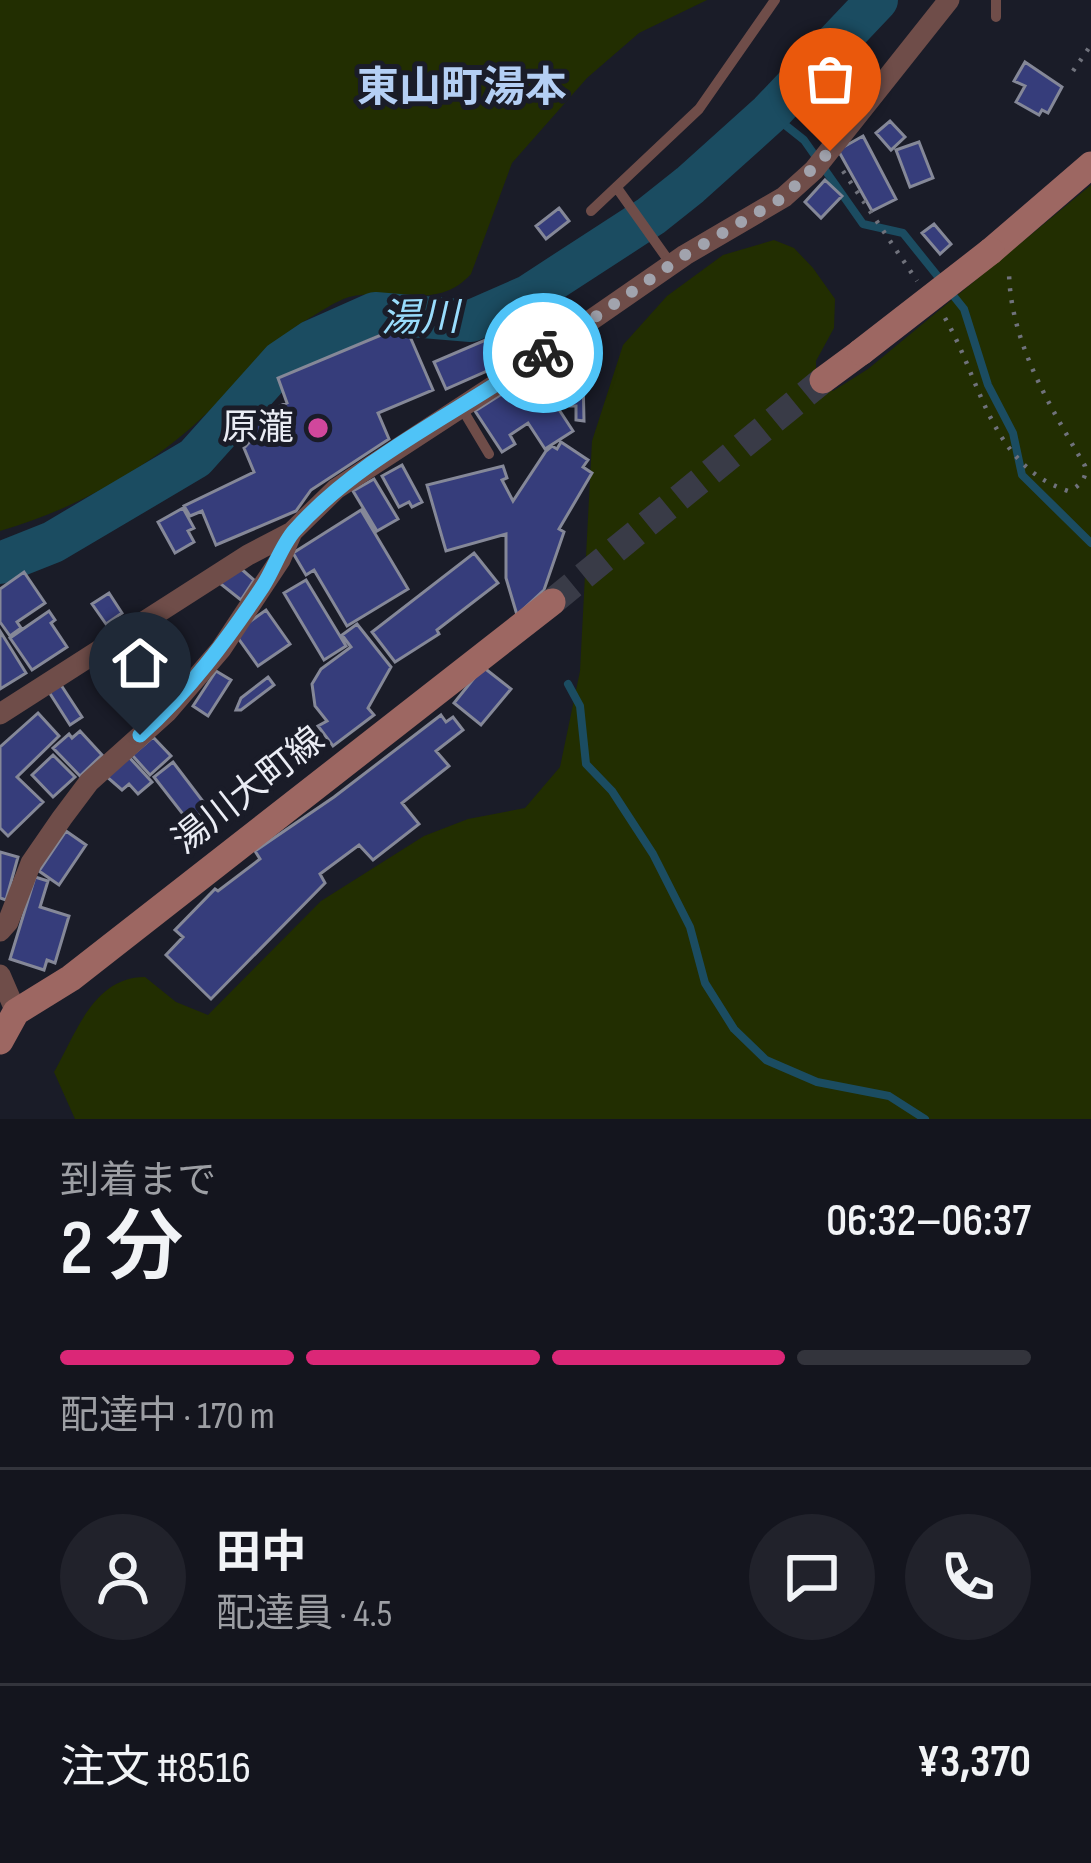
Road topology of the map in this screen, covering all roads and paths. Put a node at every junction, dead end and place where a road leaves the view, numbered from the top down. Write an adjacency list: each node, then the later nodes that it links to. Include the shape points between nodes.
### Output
1 (775, 0): 9 (lane, via 699,109)
2 (949, 0): 7 (street)
3 (996, 0): 4 (lane)
4 (996, 17)
5 (1091, 44): 6 (path)
6 (1073, 71)
7 (830, 151): 12 (street, via 784,197); 13 (path)
8 (1091, 165): 11 (main road)
9 (617, 188): 10 (lane); 12 (lane)
10 (591, 211)
11 (1000, 244): 15 (main road, bridge); 18 (path, via 1037,383)
12 (664, 256): 16 (street)
13 (920, 286)
14 (941, 312): 18 (path, via 988,416 1027,468 1068,491)
15 (823, 380)
16 (461, 407): 17 (lane); 20 (street, via 336,489)
17 (489, 454)
18 (1087, 471): 19 (path)
19 (1091, 480)
20 (292, 532): 22 (street); 23 (street, via 221,649 88,782 32,862)
21 (552, 602): 25 (main road, 湯川大町線, via 71,978)
22 (0, 714)
23 (0, 931)
24 (0, 976): 25 (street)
25 (16, 1012): 26 (main road, 湯川大町線)
26 (0, 1041)

